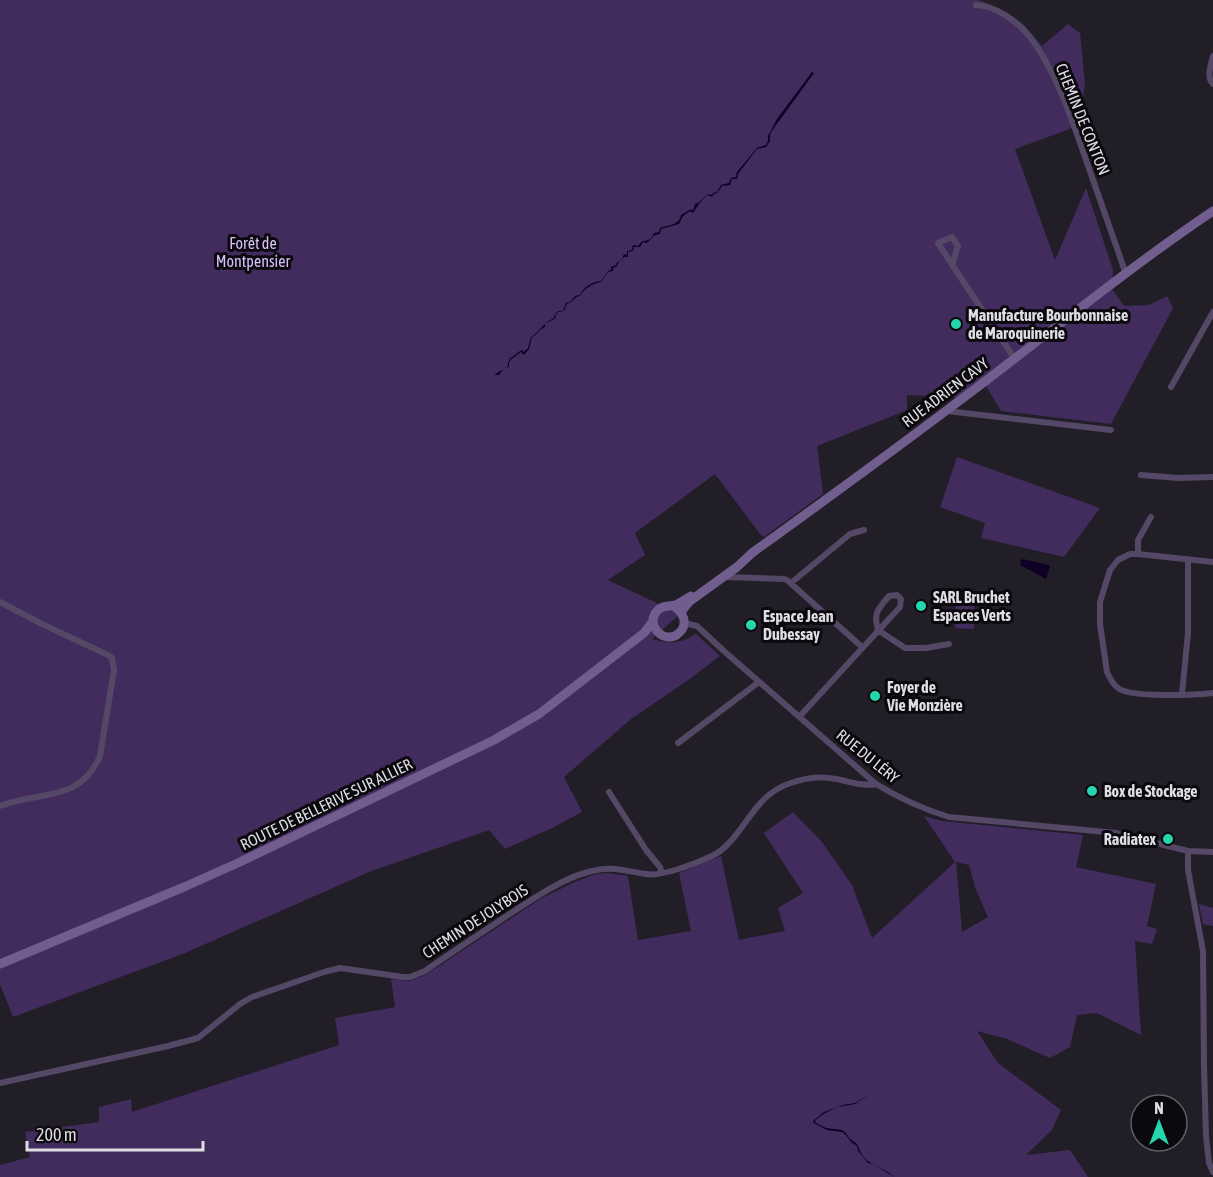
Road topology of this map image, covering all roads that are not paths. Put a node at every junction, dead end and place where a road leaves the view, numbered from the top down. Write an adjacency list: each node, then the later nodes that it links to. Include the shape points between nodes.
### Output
1 (976, 5): 6 (street, CHEMIN DE CONTON, via 1017,24 1052,73)
2 (1213, 57): 3 (street, via 1209,77)
3 (1213, 84)
4 (1213, 211): 6 (main road, RUE ADRIEN CAVY)
5 (952, 265): 8 (street)
6 (1126, 274): 8 (main road, RUE ADRIEN CAVY)
7 (1213, 312): 9 (street)
8 (1014, 358): 10 (main road, RUE ADRIEN CAVY)
9 (1171, 387)
10 (947, 411): 11 (street); 16 (main road, RUE ADRIEN CAVY)
11 (1111, 430)
12 (1141, 476): 13 (street)
13 (1213, 477)
14 (1151, 517): 17 (street, via 1138,540)
15 (864, 530): 23 (street, via 850,534)
16 (752, 554): 20 (main road, RUE ADRIEN CAVY); 25 (main road, RUE ADRIEN CAVY)
17 (1138, 554): 18 (street); 36 (street, via 1124,556 1113,565 1102,596 1100,624 1107,672 1114,685 1123,691)
18 (1188, 560): 19 (street); 36 (street, via 1188,633)
19 (1213, 562)
20 (737, 567): 21 (main road, RUE ADRIEN CAVY); 22 (street)
21 (724, 577): 22 (street); 26 (main road, RUE ADRIEN CAVY)
22 (742, 577): 23 (street, via 784,579)
23 (791, 583): 33 (street)
24 (0, 602): 41 (street, via 108,655 114,670 100,756 85,779 63,793)
25 (673, 606): 26 (main road); 27 (main road, via 660,608)
26 (681, 612): 28 (main road)
27 (653, 621): 30 (main road); 31 (main road, ROUTE DE BELLERIVE SUR ALLIER)
28 (684, 622): 30 (main road, via 680,632 671,637); 34 (street, RUE DU LÉRY, via 697,626)
29 (878, 630): 29 (street, via 900,607 897,595 889,596 879,607 875,620); 32 (street, via 905,648); 33 (street)
30 (657, 632): 31 (main road)
31 (644, 633): 45 (main road, ROUTE DE BELLERIVE SUR ALLIER, via 539,714 494,740 240,862)
32 (949, 644)
33 (862, 647): 37 (street)
34 (759, 681): 37 (street, RUE DU LÉRY); 38 (street)
35 (1213, 693): 36 (street)
36 (1182, 694)
37 (800, 716): 39 (street, RUE DU LÉRY)
38 (678, 743)
39 (876, 783): 42 (street, RUE DU LÉRY, via 888,792 949,817 1116,833); 44 (street, CHEMIN DE JOLYBOIS, via 821,778 777,788 717,852)
40 (609, 792): 44 (street)
41 (0, 806)
42 (1188, 851): 43 (street, RUE DU LÉRY); 47 (street, via 1203,951 1206,1136)
43 (1213, 852)
44 (662, 873): 46 (street, CHEMIN DE JOLYBOIS, via 608,868 588,872 544,892 410,977 340,968 324,972 252,997 198,1038)
45 (0, 964)
46 (0, 1083)
47 (1213, 1172)

